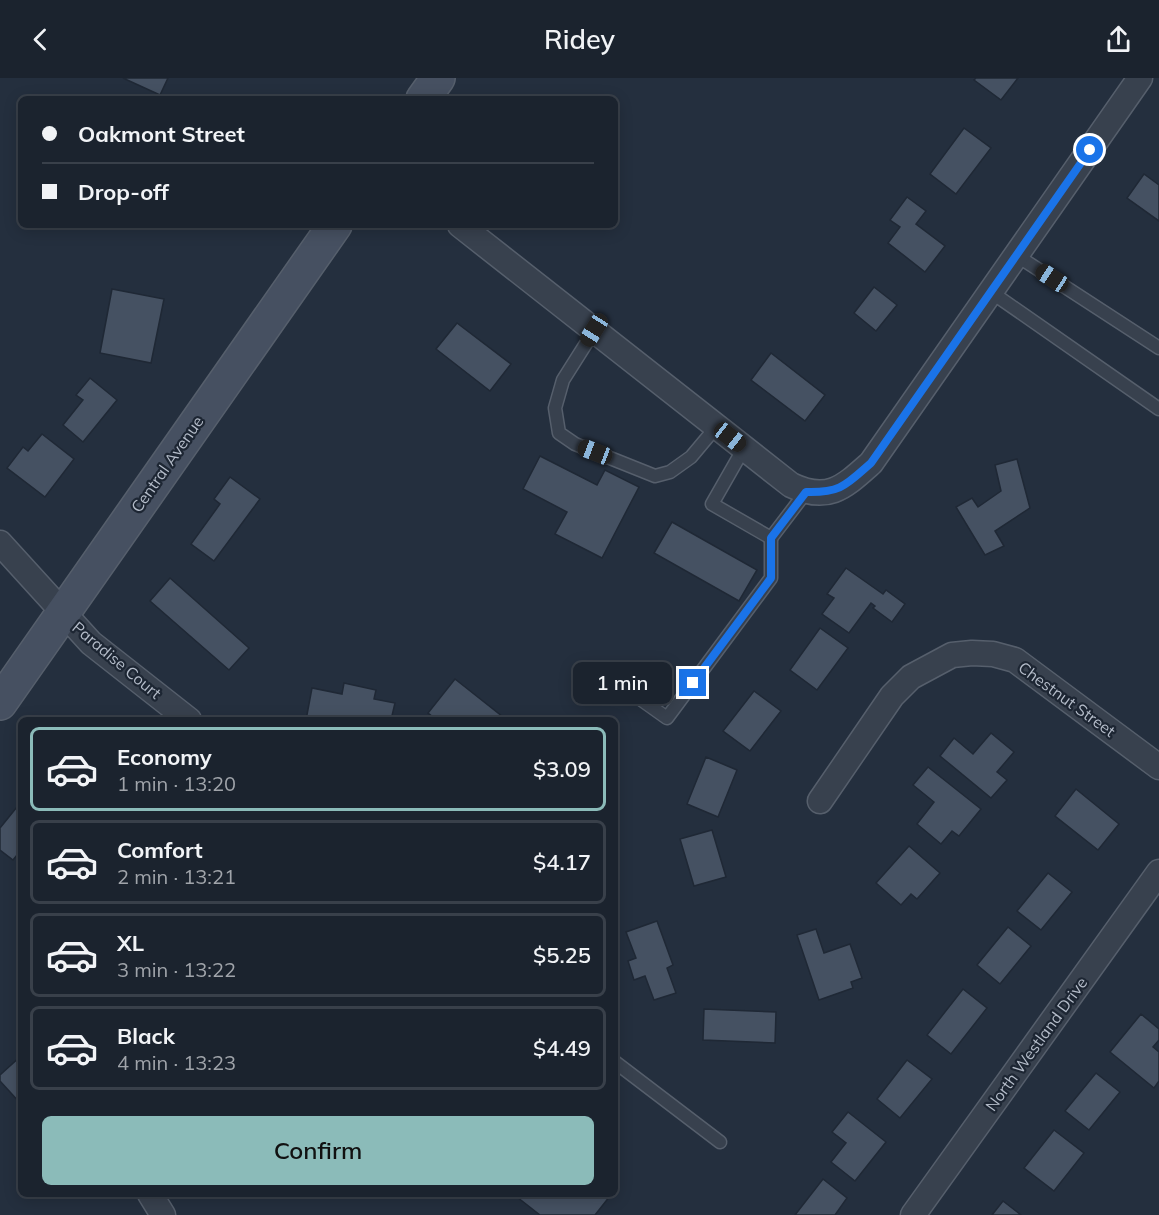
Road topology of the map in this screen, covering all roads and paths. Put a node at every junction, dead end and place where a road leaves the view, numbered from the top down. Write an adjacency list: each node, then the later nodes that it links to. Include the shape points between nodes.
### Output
1 (438, 78): 3 (street)
2 (1140, 78): 6 (street)
3 (425, 96)
4 (333, 228): 16 (street, Central Avenue)
5 (464, 228): 8 (street)
6 (1017, 255): 7 (street); 9 (lane)
7 (990, 292): 10 (lane); 13 (street, via 871,463 846,486 827,492)
8 (594, 330): 11 (street); 11 (lane, via 563,380 555,408 559,433 574,444 655,476 670,472 691,457)
9 (1159, 348)
10 (1159, 409)
11 (717, 426): 12 (street)
12 (744, 448): 13 (street); 14 (lane, via 712,504)
13 (806, 492): 14 (lane)
14 (771, 538): 17 (lane, via 771,578 667,718)
15 (0, 543): 16 (street, Paradise Court)
16 (63, 613): 18 (street, Central Avenue); 19 (street, Paradise Court, via 91,643)
17 (622, 686)
18 (0, 702)
19 (185, 717)
20 (1159, 767): 21 (street, Chestnut Street, via 1015,660 993,654 952,655 911,677 892,696)
21 (820, 801)
22 (1159, 872): 27 (street, North Westland Drive)
23 (618, 1064): 24 (lane)
24 (720, 1142)
25 (152, 1197): 26 (street)
26 (163, 1215)
27 (913, 1215)

